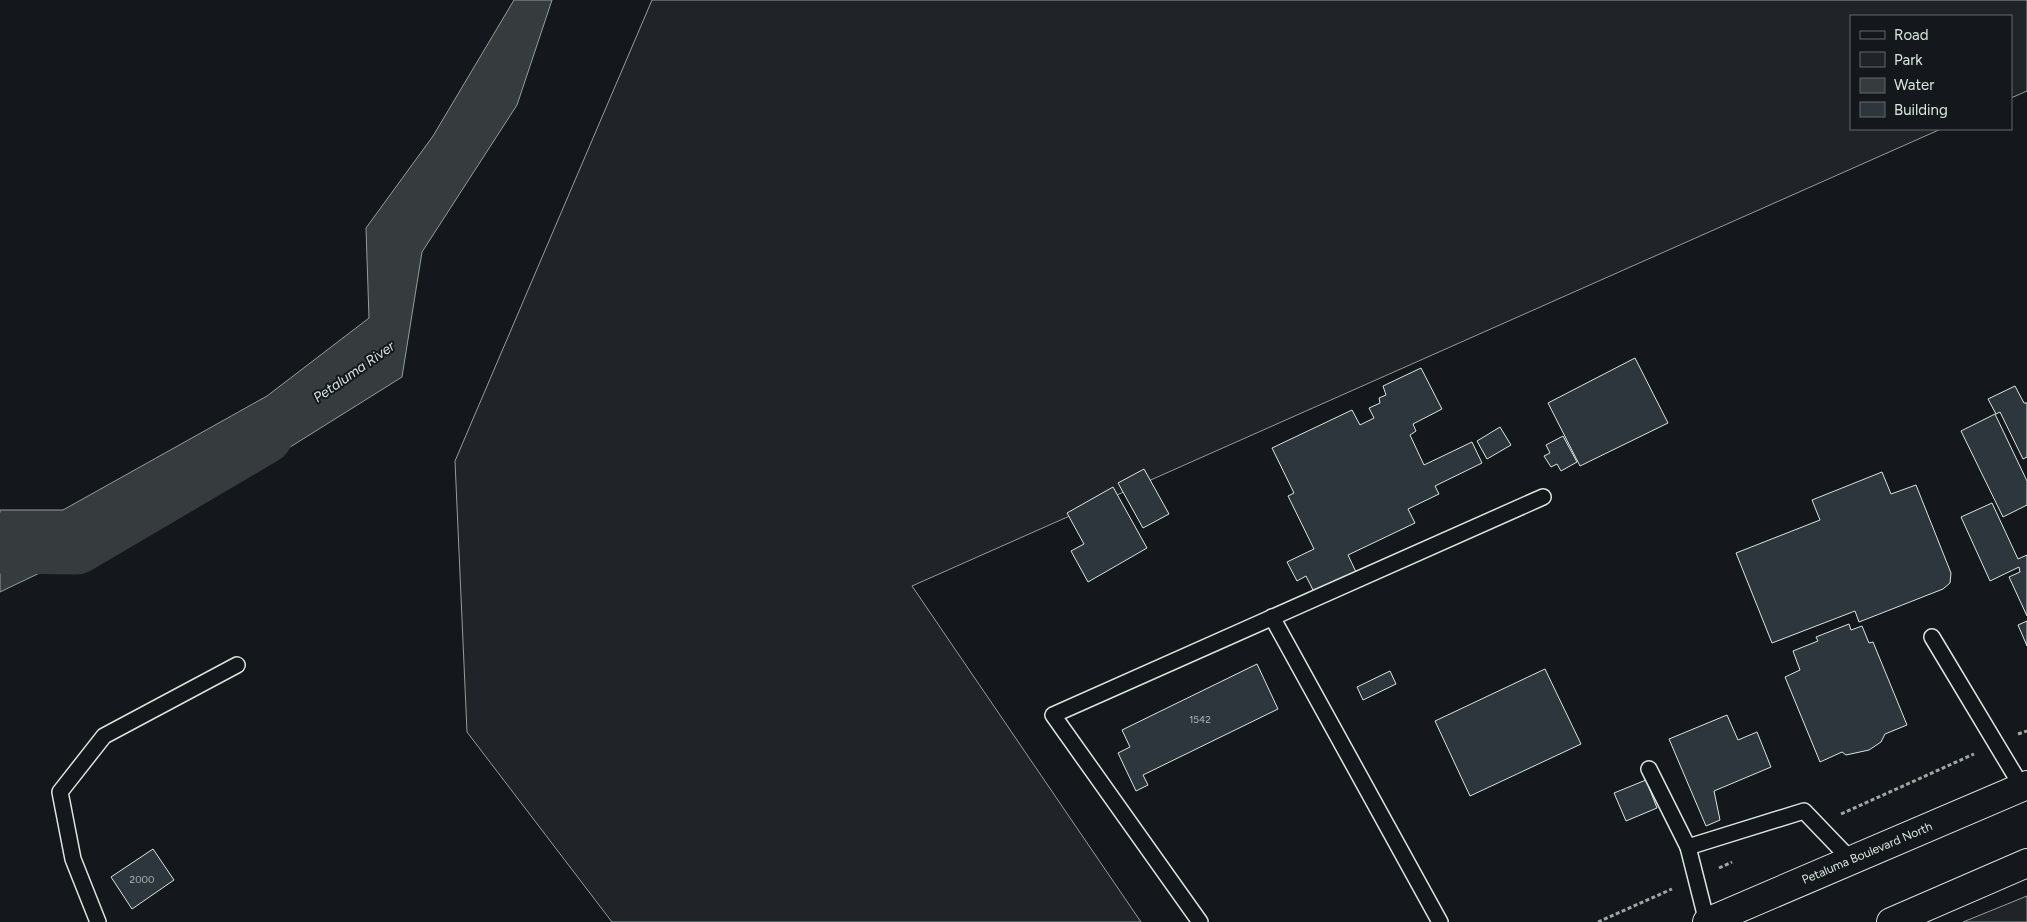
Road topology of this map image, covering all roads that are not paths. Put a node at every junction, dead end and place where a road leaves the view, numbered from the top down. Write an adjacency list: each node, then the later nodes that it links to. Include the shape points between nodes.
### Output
1 (1543, 497): 2 (lane)
2 (1272, 617): 11 (lane, via 1053,715); 12 (lane)
3 (1932, 637): 6 (lane)
4 (237, 665): 10 (lane, via 104,736 60,792 73,859)
5 (1649, 769): 7 (lane)
6 (2024, 786): 8 (main road, Petaluma Boulevard North)
7 (1688, 848): 8 (lane, via 1804,811); 13 (lane)
8 (1851, 860): 13 (main road, Petaluma Boulevard North)
9 (2027, 863): 14 (main road)
10 (98, 922)
11 (1200, 922)
12 (1440, 922)
13 (1707, 922)
14 (1891, 922)

